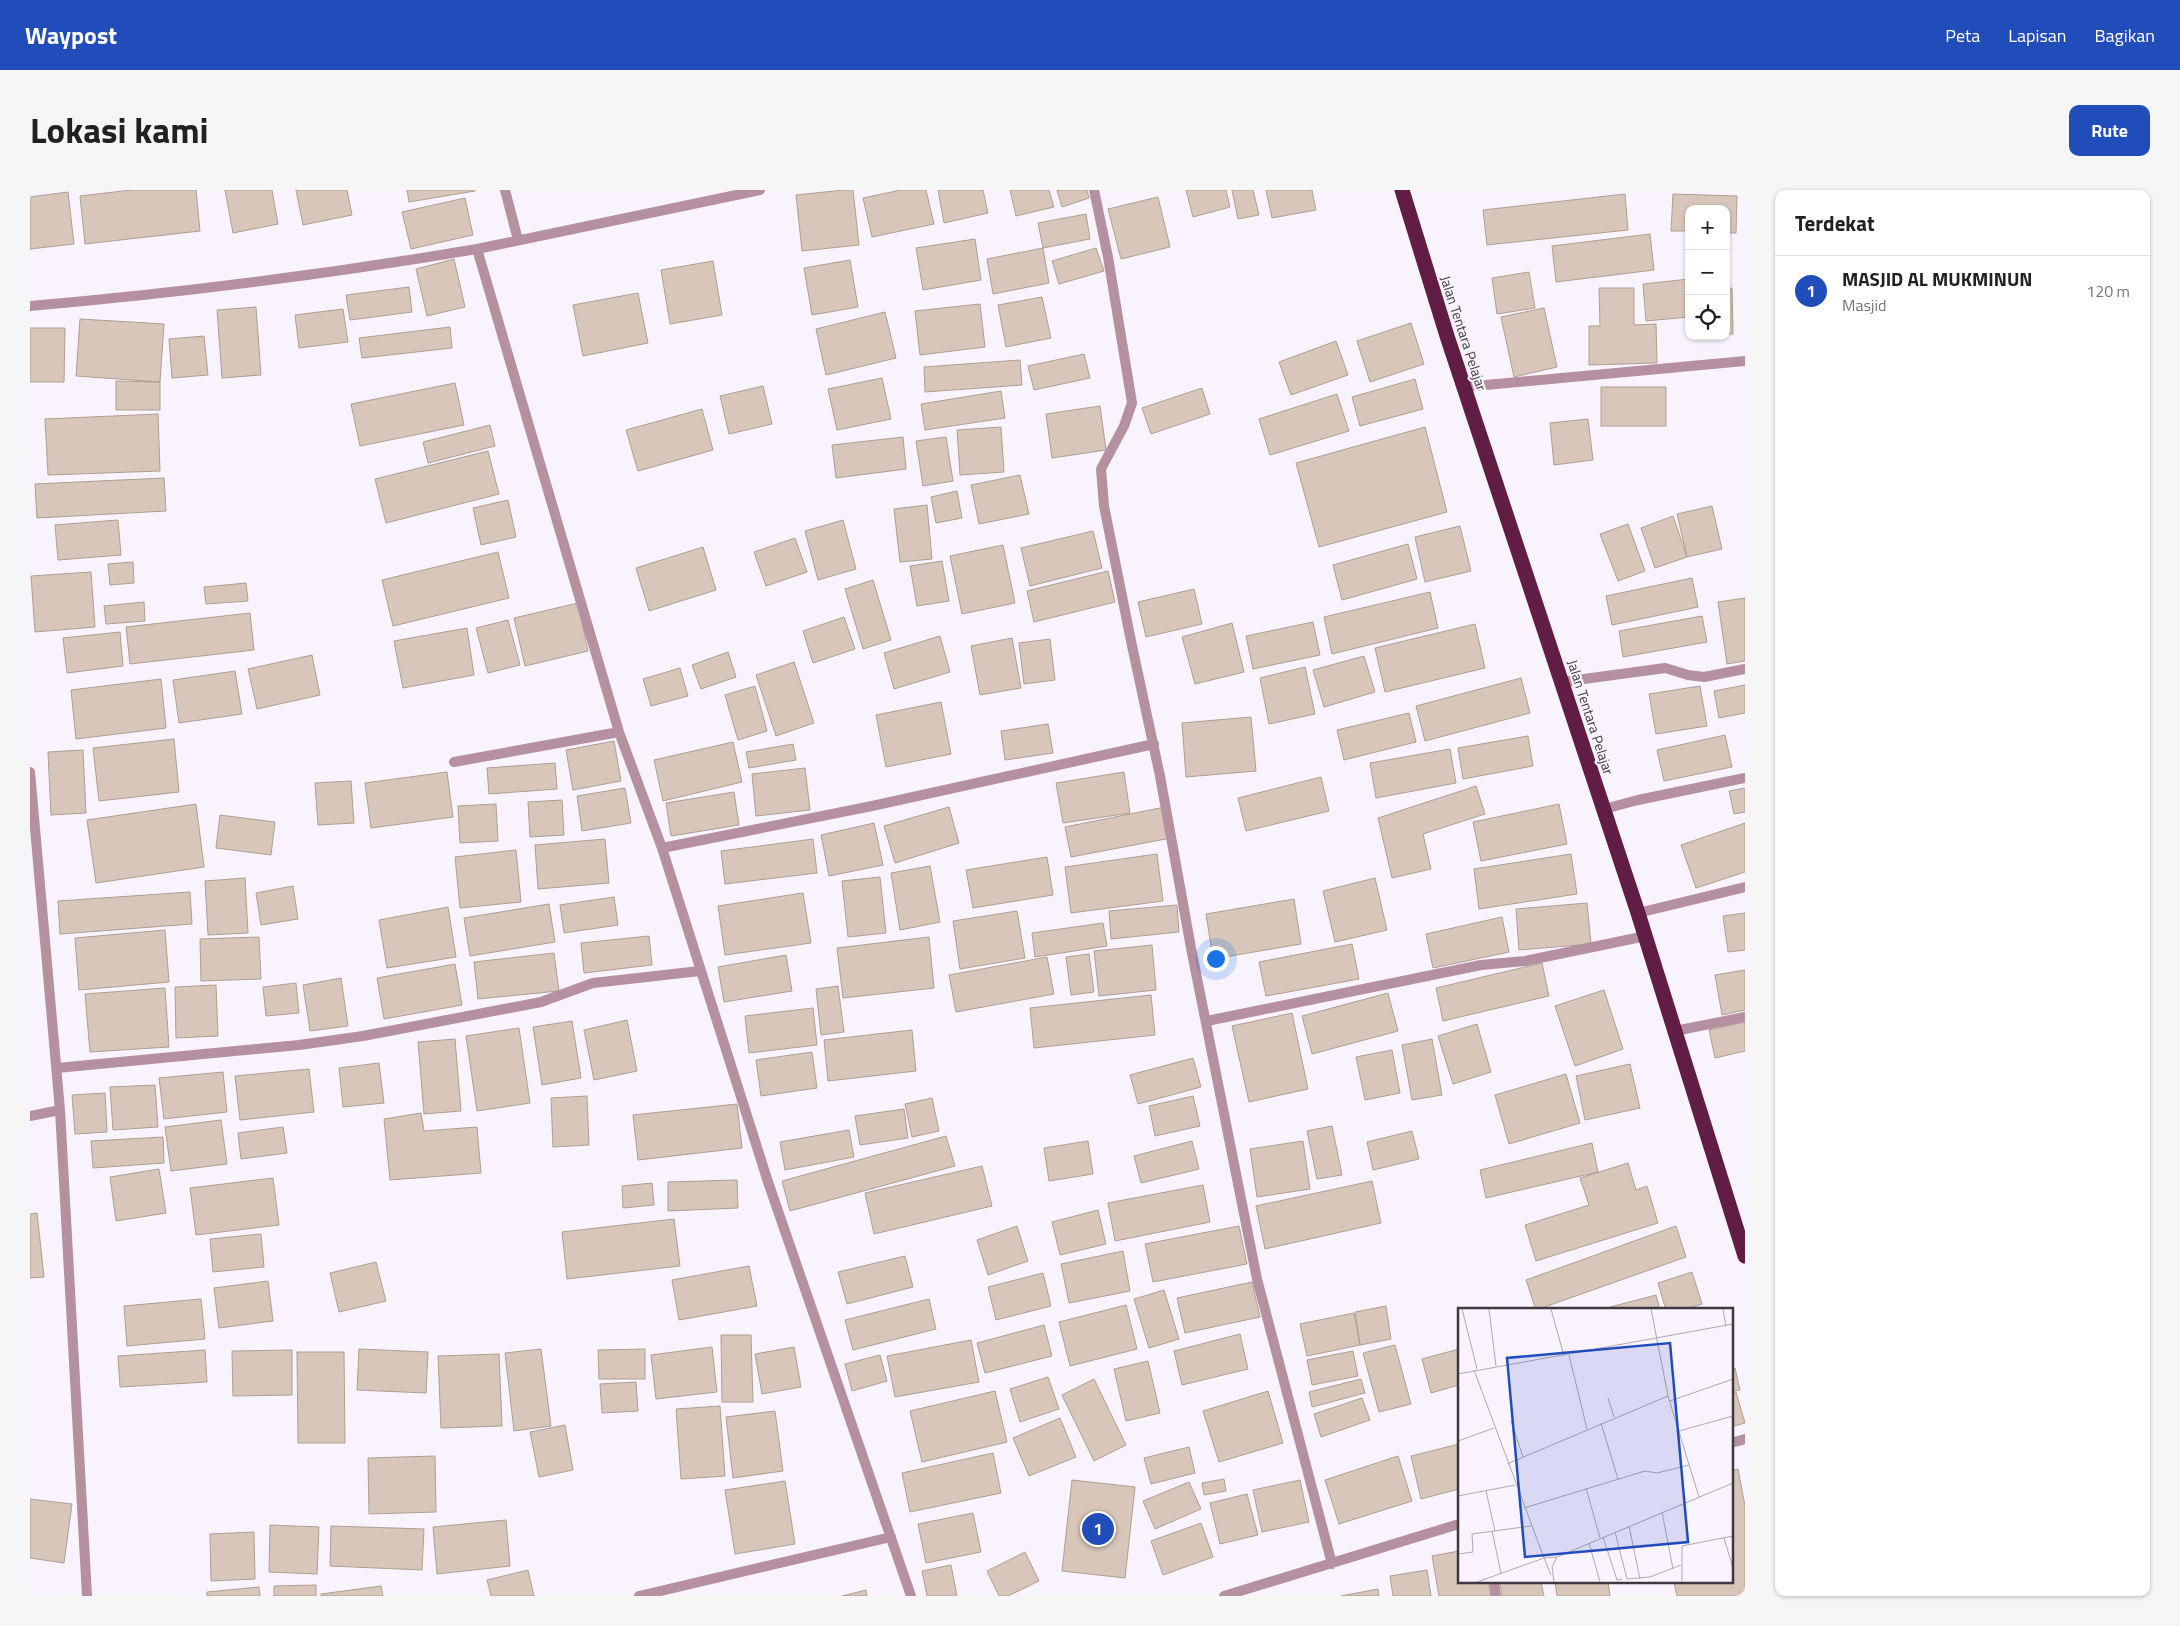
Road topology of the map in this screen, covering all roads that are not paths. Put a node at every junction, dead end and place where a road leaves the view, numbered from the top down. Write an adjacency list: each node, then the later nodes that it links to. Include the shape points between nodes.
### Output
1 (505, 190): 5 (street)
2 (760, 190): 5 (street)
3 (1094, 190): 13 (street, via 1132,403 1124,426 1101,469 1104,506)
4 (1402, 190): 9 (highway, Jalan Tentara Pelajar)
5 (518, 240): 6 (street)
6 (477, 249): 7 (street, via 362,268 135,297); 12 (street)
7 (30, 306)
8 (1745, 361): 9 (street)
9 (1464, 387): 11 (highway, Jalan Tentara Pelajar)
10 (1745, 669): 11 (street, via 1704,677 1665,668)
11 (1562, 682): 17 (highway, Jalan Tentara Pelajar)
12 (619, 732): 14 (street); 18 (street)
13 (1154, 744): 18 (street); 24 (street)
14 (454, 762)
15 (30, 772): 26 (street)
16 (1745, 778): 17 (street)
17 (1604, 809): 20 (highway, Jalan Tentara Pelajar)
18 (662, 848): 22 (street)
19 (1745, 887): 20 (street)
20 (1638, 913): 21 (highway, Jalan Tentara Pelajar)
21 (1646, 936): 24 (street, via 1525,961 1481,965); 25 (highway, Jalan Tentara Pelajar)
22 (700, 971): 26 (street, via 593,983 541,1002 363,1036); 33 (street, via 768,1182)
23 (1745, 1017): 25 (street)
24 (1207, 1021): 34 (street, via 1257,1279)
25 (1675, 1031): 29 (highway, Jalan Tentara Pelajar)
26 (57, 1068): 27 (street)
27 (60, 1110): 28 (street); 35 (street)
28 (30, 1116)
29 (1745, 1256)
30 (1745, 1439): 31 (street)
31 (1732, 1443)
32 (1458, 1524): 34 (street)
33 (891, 1537): 36 (street); 37 (street)
34 (1332, 1564): 38 (street)
35 (87, 1596)
36 (639, 1596)
37 (911, 1596)
38 (1224, 1596)

